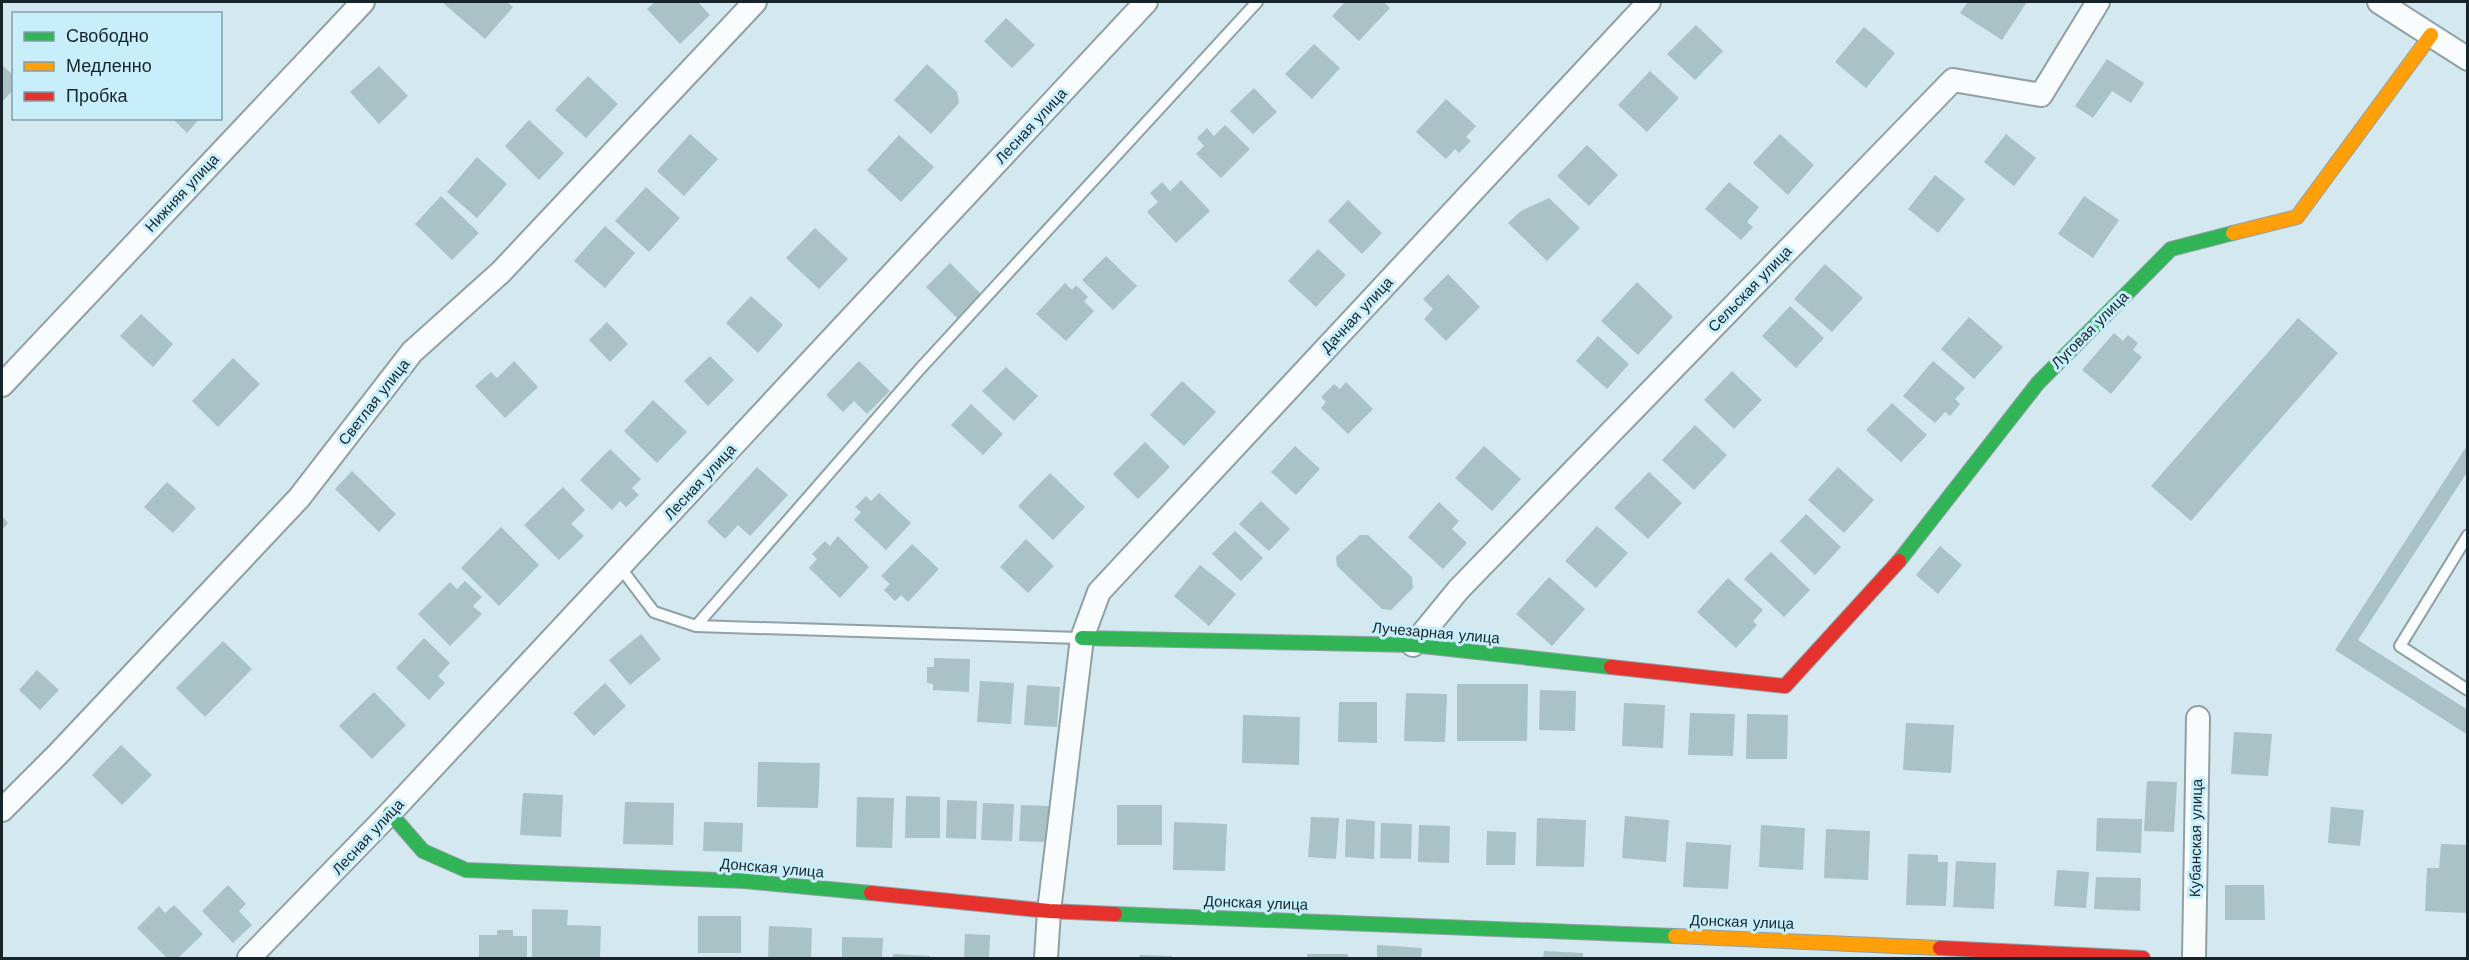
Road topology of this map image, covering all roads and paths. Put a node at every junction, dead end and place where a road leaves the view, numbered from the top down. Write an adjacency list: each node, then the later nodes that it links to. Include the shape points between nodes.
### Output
1 (363, 2): 10 (street, Нижняя улица)
2 (755, 2): 19 (street, Светлая улица, via 501,273 412,352 299,498)
3 (1146, 2): 12 (street, Лесная улица)
4 (1257, 2): 13 (lane, via 919,370)
5 (1649, 2): 14 (street, Дачная улица, via 1099,592)
6 (2098, 2): 15 (street, Сельская улица, via 2041,95 1953,80 1459,589)
7 (2386, 4): 8 (street)
8 (2431, 35): 9 (street); 16 (street, Луговая улица, via 2297,217 2171,249 2129,291 2038,383 1897,563)
9 (2468, 59)
10 (2, 385)
11 (2468, 536): 17 (lane, via 2400,646)
12 (620, 567): 13 (lane, via 654,612); 20 (street, Лесная улица)
13 (696, 626): 14 (lane)
14 (1082, 638): 15 (street, Лучезарная улица); 21 (street, Дачная улица)
15 (1413, 645): 16 (street, Лучезарная улица)
16 (1785, 686)
17 (2468, 690)
18 (2198, 718): 25 (street, Кубанская улица)
19 (2, 810)
20 (390, 813): 21 (street, Донская улица, via 423,851 466,870 744,881); 22 (street, Лесная улица)
21 (1049, 911): 23 (street, Дачная улица); 24 (street, Донская улица)
22 (249, 958)
23 (1046, 958)
24 (2143, 958)
25 (2194, 958)

